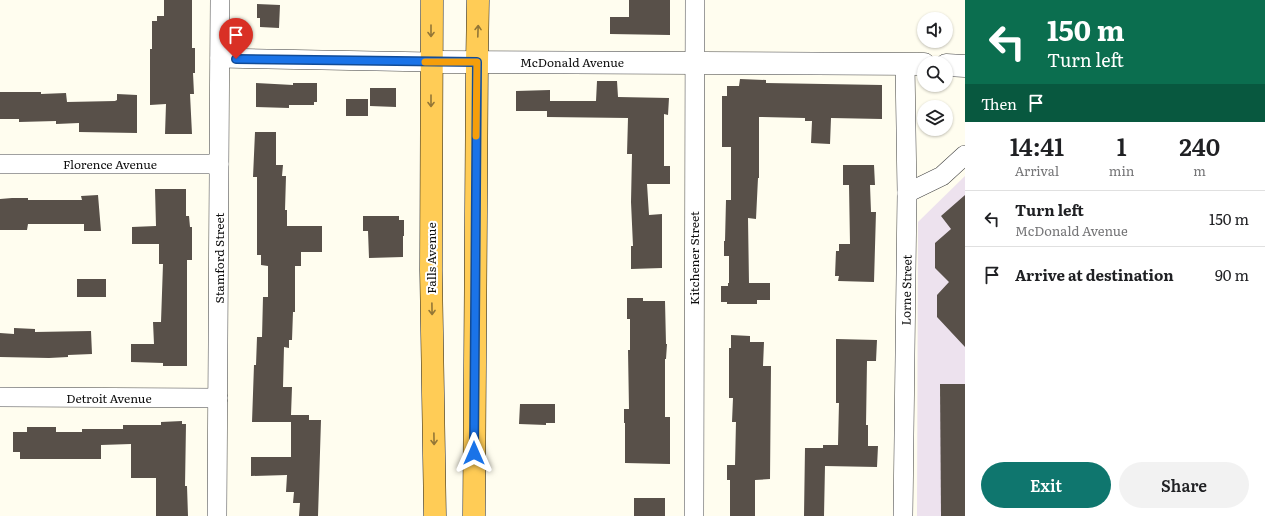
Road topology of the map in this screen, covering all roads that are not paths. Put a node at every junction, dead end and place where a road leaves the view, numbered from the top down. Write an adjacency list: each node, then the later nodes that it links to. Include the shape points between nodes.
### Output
1 (220, 0): 5 (street, Stamford Street)
2 (432, 0): 6 (highway, Falls Avenue, one-way to 6)
3 (478, 0): 7 (highway, one-way to 3)
4 (695, 0): 8 (street, Kitchener Street)
5 (220, 58): 6 (street, McDonald Avenue); 14 (street, Stamford Street)
6 (431, 62): 7 (street, McDonald Avenue); 19 (highway, Falls Avenue, one-way to 19)
7 (477, 62): 8 (street, McDonald Avenue); 20 (highway)
8 (694, 63): 9 (street, McDonald Avenue); 21 (street, Kitchener Street)
9 (915, 64): 15 (street, Lorne Street)
10 (953, 65): 11 (street)
11 (965, 66)
12 (965, 155): 15 (street, via 942,176)
13 (0, 164): 14 (street, Florence Avenue)
14 (219, 164): 17 (street, Stamford Street)
15 (907, 193): 22 (street, Lorne Street)
16 (0, 398): 17 (street, Detroit Avenue)
17 (218, 398): 18 (street, Stamford Street)
18 (217, 516)
19 (435, 516)
20 (474, 516)
21 (694, 516)
22 (903, 516)

